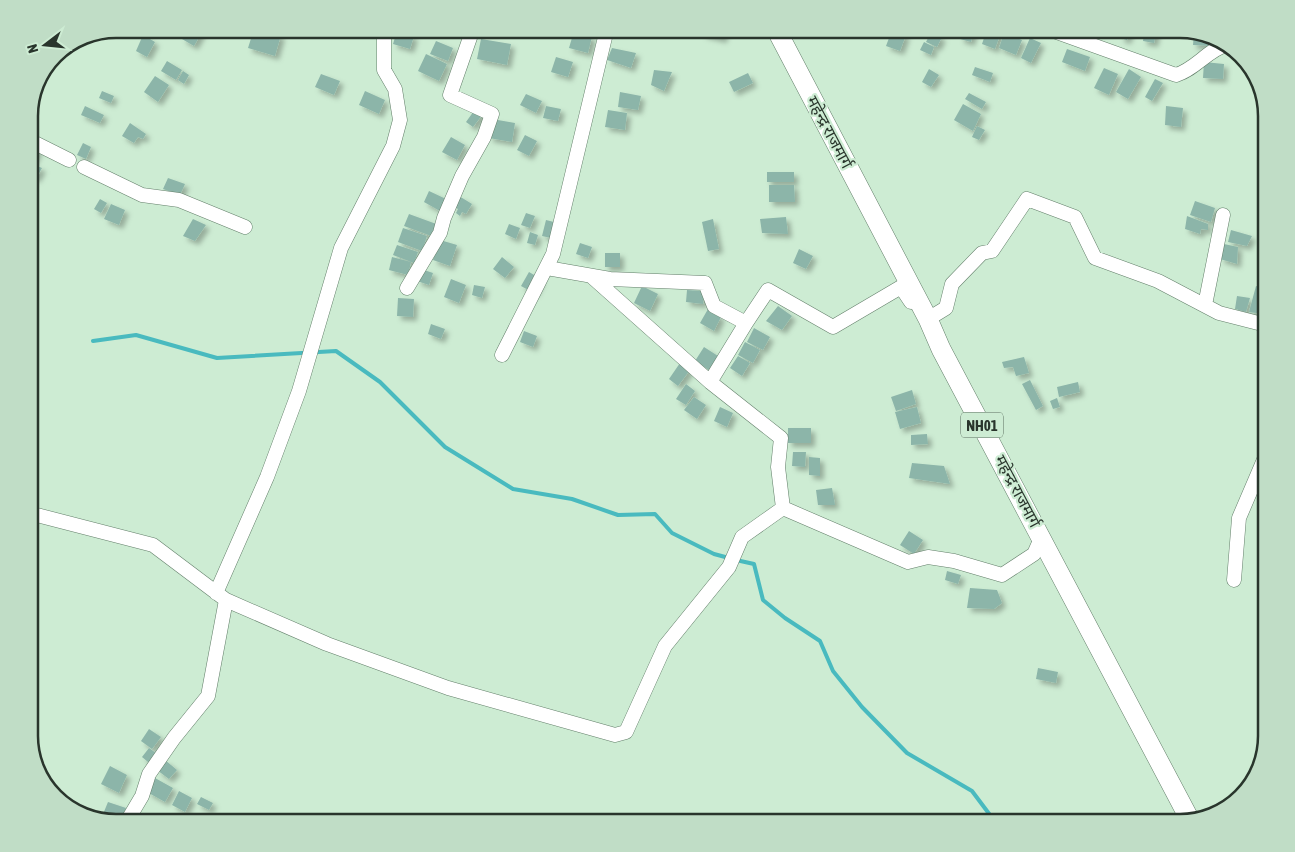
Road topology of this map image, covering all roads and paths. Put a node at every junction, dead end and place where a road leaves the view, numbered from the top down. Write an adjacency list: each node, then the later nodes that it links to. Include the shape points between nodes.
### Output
1 (384, 37): 27 (street, via 384,70 395,89 400,120 393,146 342,248 299,391)
2 (470, 37): 14 (street, via 450,95 492,114 484,137 462,176 440,233)
3 (604, 37): 12 (street)
4 (780, 37): 16 (highway, महेन्द्र राजमार्ग / NH01)
5 (1070, 37): 6 (street, via 1176,75 1189,71 1203,56)
6 (1219, 49)
7 (38, 144): 8 (street)
8 (69, 160)
9 (84, 167): 11 (street, via 142,195 179,200)
10 (1223, 216): 15 (street)
11 (245, 227)
12 (547, 268): 13 (street); 20 (street)
13 (591, 276): 17 (street, via 705,283 714,306); 21 (street)
14 (407, 288)
15 (1205, 305): 16 (street, via 1158,281 1095,258 1075,217 1027,199 992,251 982,253 952,284 946,308); 18 (street, via 1220,313)
16 (928, 319): 19 (highway, महेन्द्र राजमार्ग / NH01)
17 (746, 323): 19 (street, via 768,290 833,327 901,288); 21 (street)
18 (1258, 323)
19 (941, 349): 25 (highway, महेन्द्र राजमार्ग / NH01)
20 (502, 355)
21 (710, 382): 23 (street, via 781,438 778,467)
22 (1258, 474): 26 (street, via 1239,518)
23 (783, 508): 25 (street, via 908,562 928,557 1002,575 1034,554); 27 (street, via 742,537 729,567 665,646 626,732 615,735 448,688 327,644)
24 (38, 515): 27 (street, via 154,545)
25 (1042, 536): 29 (highway, महेन्द्र राजमार्ग / NH01)
26 (1234, 580)
27 (221, 597): 28 (street, via 208,696 149,774)
28 (131, 814)
29 (1187, 814)

